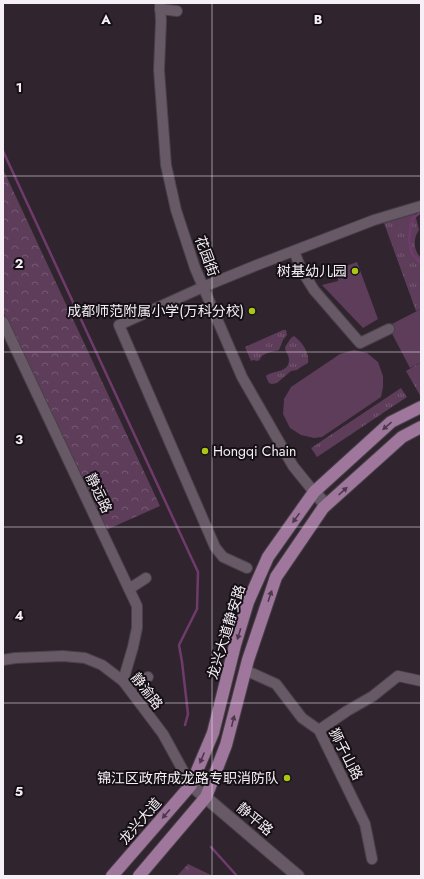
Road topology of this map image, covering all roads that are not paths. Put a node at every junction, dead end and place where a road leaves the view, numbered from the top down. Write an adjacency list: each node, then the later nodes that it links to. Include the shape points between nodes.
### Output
1 (160, 6): 2 (street); 5 (street, 花园街, via 159,70 166,165 176,210)
2 (177, 10)
3 (421, 206): 4 (street, via 374,220)
4 (294, 251): 5 (street); 7 (street, via 314,290 360,343)
5 (203, 287): 10 (street, 花园街, via 242,377 294,466); 12 (street, via 119,325 215,547 223,557)
6 (3, 322): 14 (street, 静远路)
7 (389, 329)
8 (421, 407): 10 (main road, 龙兴大道静安路, one-way to 10, via 391,422)
9 (421, 427): 11 (main road, 龙兴大道静安路, one-way to 9, via 402,437)
10 (314, 492): 11 (street); 21 (main road, 龙兴大道静安路, one-way to 21, via 268,557 248,602 213,733)
11 (326, 505): 16 (main road, 龙兴大道静安路, one-way to 11, via 276,577)
12 (248, 568)
13 (146, 578): 14 (street)
14 (129, 589): 18 (street, 静远路, via 137,606 137,628)
15 (3, 660): 18 (street, 静渝路, via 63,656 85,658 102,665)
16 (246, 670): 20 (street, 狮子山路, via 276,684 302,718); 22 (main road, 龙兴大道静安路, one-way to 16, via 226,745)
17 (148, 677): 18 (street, via 143,681)
18 (123, 681): 21 (street, 静渝路, via 163,734)
19 (421, 681): 20 (street, via 398,676 373,696)
20 (319, 730): 23 (street, 狮子山路, via 365,824)
21 (191, 785): 22 (street, 静平路); 24 (main road, 龙兴大道, one-way to 24)
22 (206, 797): 25 (main road); 26 (street, 静平路)
23 (372, 859)
24 (112, 876)
25 (139, 876)
26 (298, 876)

